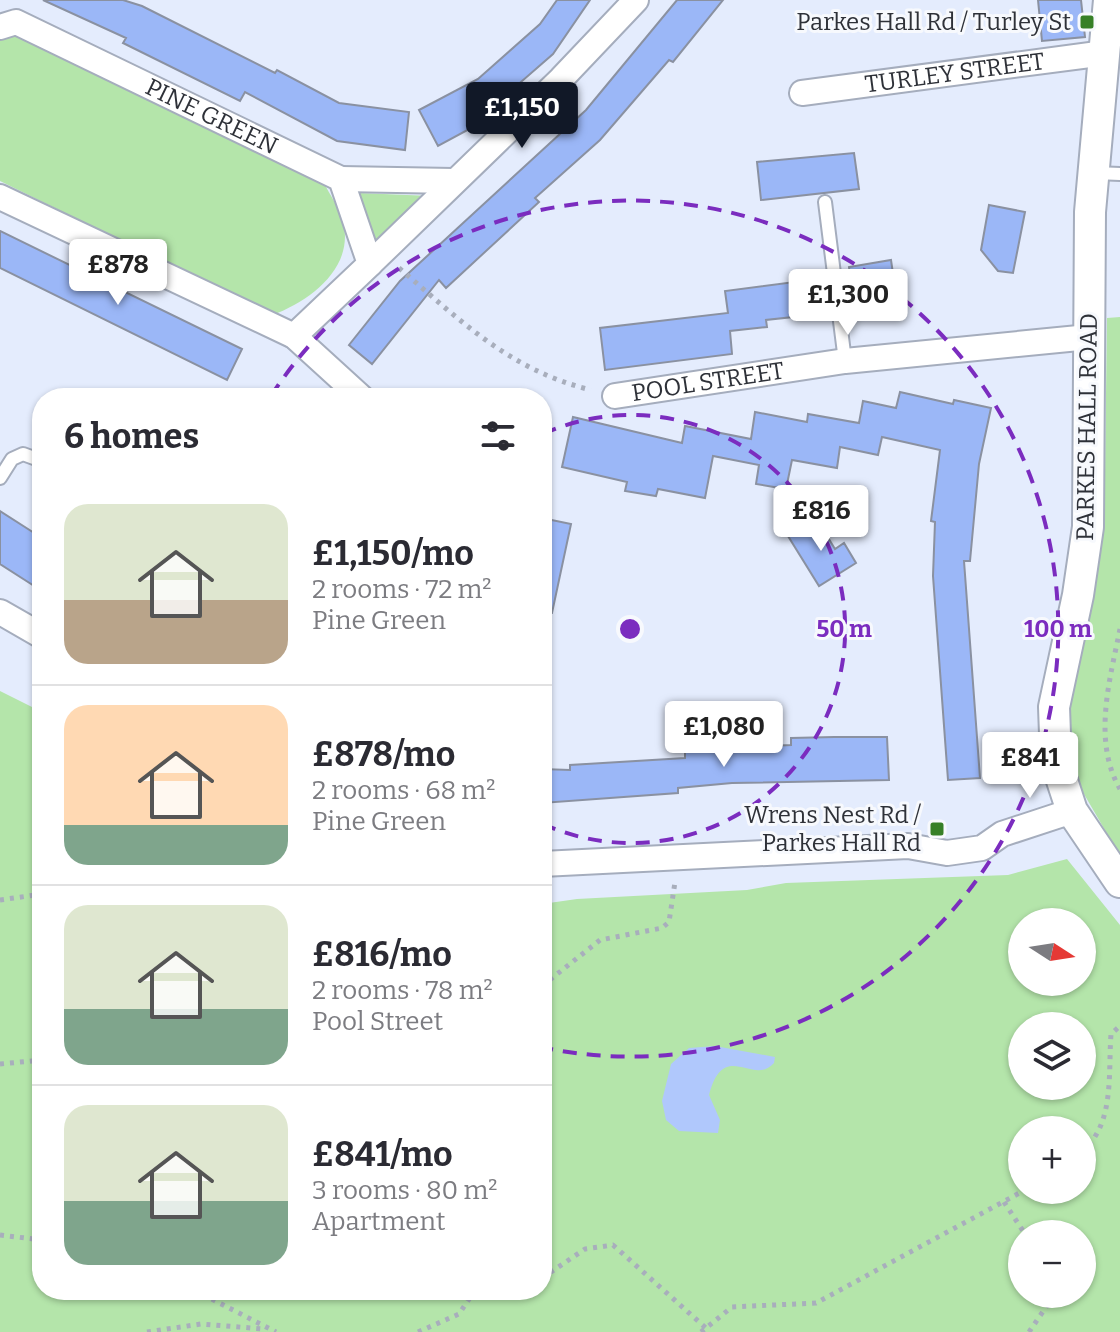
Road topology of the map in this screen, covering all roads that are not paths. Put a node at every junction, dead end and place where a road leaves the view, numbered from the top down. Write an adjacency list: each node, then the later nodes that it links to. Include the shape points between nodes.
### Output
1 (636, 0): 8 (street)
2 (1109, 0): 4 (street, PARKES HALL ROAD)
3 (0, 27): 7 (street, PINE GREEN, via 16,22)
4 (1105, 53): 5 (street, TURLEY STREET); 6 (street, PARKES HALL ROAD)
5 (802, 93)
6 (1106, 174): 13 (street, PARKES HALL ROAD)
7 (341, 179): 8 (street); 11 (street)
8 (453, 181): 11 (street)
9 (0, 197): 12 (street)
10 (825, 202): 14 (lane)
11 (376, 258): 12 (street)
12 (294, 336): 15 (street)
13 (1089, 337): 14 (street, POOL STREET); 21 (street, PARKES HALL ROAD, via 1088,527 1054,707 1056,762)
14 (845, 361): 16 (street, POOL STREET)
15 (351, 388)
16 (615, 396)
17 (32, 457): 18 (lane, via 23,454 12,459)
18 (0, 478)
19 (0, 612): 20 (street)
20 (32, 630)
21 (1072, 811): 22 (street, via 1002,834 973,832 908,846); 23 (street, PARKES HALL ROAD)
22 (552, 864)
23 (1120, 882)

